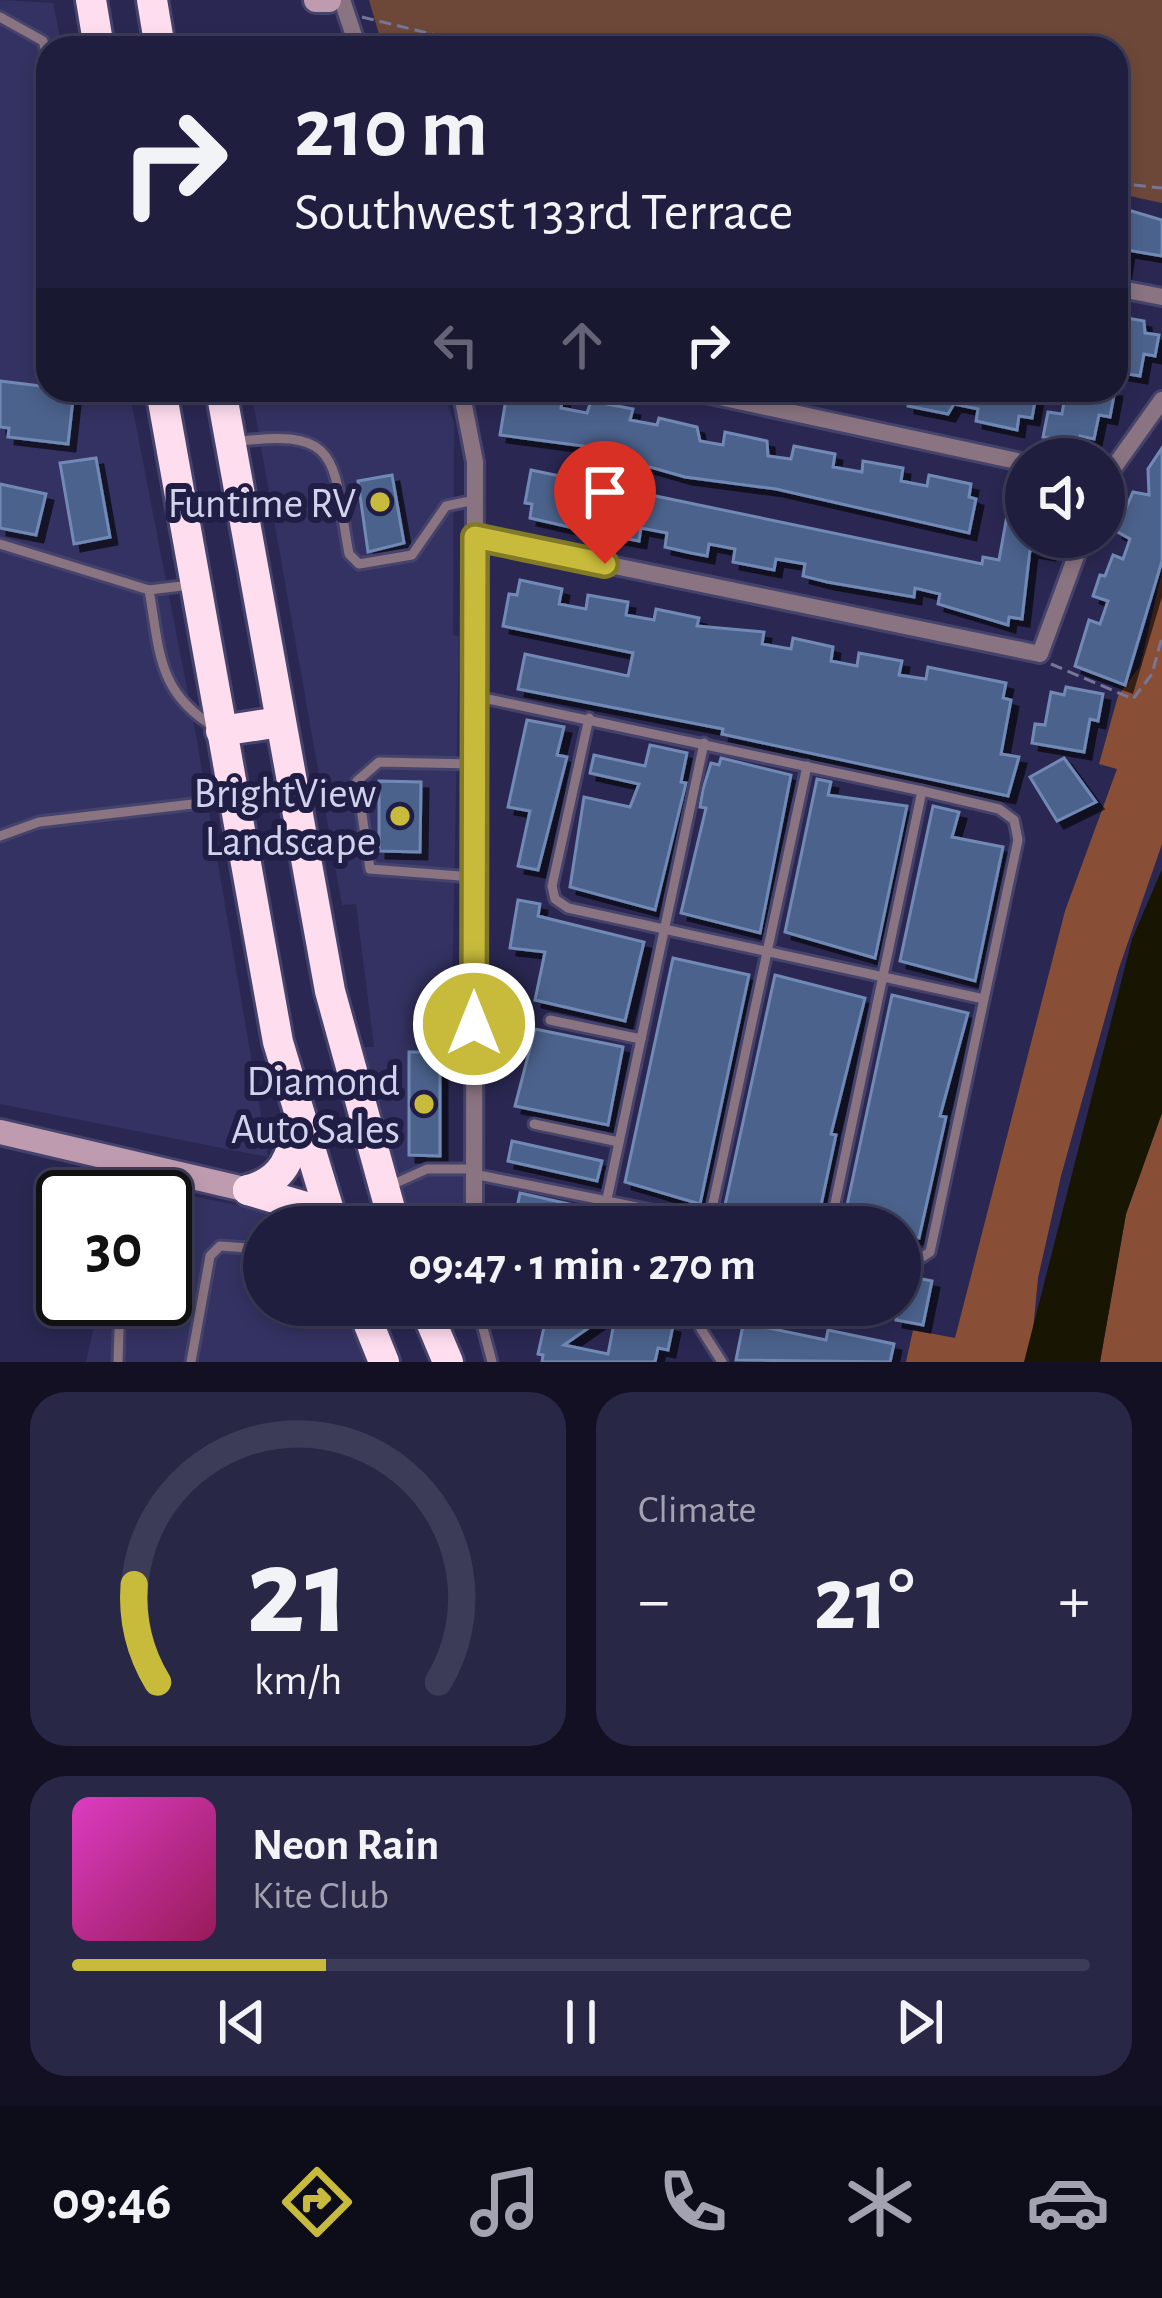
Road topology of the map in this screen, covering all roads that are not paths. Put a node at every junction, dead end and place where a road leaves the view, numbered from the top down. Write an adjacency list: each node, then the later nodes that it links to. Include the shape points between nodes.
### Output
1 (91, 0): 7 (highway)
2 (152, 0): 8 (highway)
3 (316, 0): 4 (street)
4 (329, 0)
5 (342, 0): 9 (street)
6 (0, 17): 10 (lane)
7 (97, 36)
8 (158, 36)
9 (354, 36)
10 (36, 37)
11 (1128, 291): 12 (street)
12 (1162, 298)
13 (1162, 400): 19 (street)
14 (161, 402): 25 (highway)
15 (222, 402): 18 (highway)
16 (464, 402): 21 (street)
17 (742, 402): 20 (street)
18 (230, 443): 21 (lane, via 278,436 320,446 332,461 349,554 359,564 412,555 446,506); 29 (highway)
19 (1125, 451)
20 (1005, 459)
21 (475, 500): 22 (street)
22 (475, 537): 24 (street, via 1040,654); 27 (street)
23 (0, 544): 26 (lane)
24 (1075, 558)
25 (195, 584): 26 (lane); 30 (highway)
26 (148, 590): 30 (lane, via 166,680 183,706)
27 (473, 695): 28 (lane); 32 (street)
28 (589, 718): 31 (lane); 38 (lane, via 555,899)
29 (280, 722): 30 (highway); 52 (highway, via 330,991)
30 (221, 731): 35 (highway)
31 (704, 743): 33 (lane); 38 (lane)
32 (473, 764): 37 (street); 37 (lane, via 380,762 357,781 370,869)
33 (807, 766): 34 (lane); 39 (lane)
34 (922, 791): 40 (lane); 41 (lane, via 1014,820 1018,839)
35 (232, 800): 36 (lane, via 39,822); 44 (highway)
36 (0, 836)
37 (473, 877): 50 (street)
38 (664, 929): 39 (lane); 43 (lane)
39 (768, 952): 40 (lane); 59 (lane)
40 (883, 976): 41 (lane); 60 (lane)
41 (984, 999): 62 (lane, via 930,1252)
42 (550, 1020): 43 (lane)
43 (641, 1040): 47 (lane)
44 (297, 1111): 51 (highway, via 284,1169); 55 (highway)
45 (534, 1124): 47 (lane)
46 (0, 1132): 48 (street)
47 (619, 1142): 53 (lane)
48 (140, 1162): 49 (lane); 51 (street)
49 (139, 1170)
50 (474, 1171): 52 (lane, via 427,1169); 53 (lane); 57 (street)
51 (248, 1190): 54 (highway)
52 (382, 1191): 56 (highway)
53 (607, 1199): 58 (lane)
54 (305, 1206)
55 (326, 1206)
56 (387, 1206)
57 (474, 1206)
58 (638, 1206)
59 (712, 1206)
60 (834, 1206)
61 (243, 1248): 69 (lane, via 220,1246 210,1256)
62 (921, 1258)
63 (119, 1326): 68 (lane)
64 (370, 1326): 70 (highway)
65 (433, 1326): 71 (highway)
66 (483, 1326): 72 (lane)
67 (702, 1326): 73 (lane)
68 (118, 1362)
69 (190, 1362)
70 (384, 1362)
71 (448, 1362)
72 (492, 1362)
73 (722, 1362)

